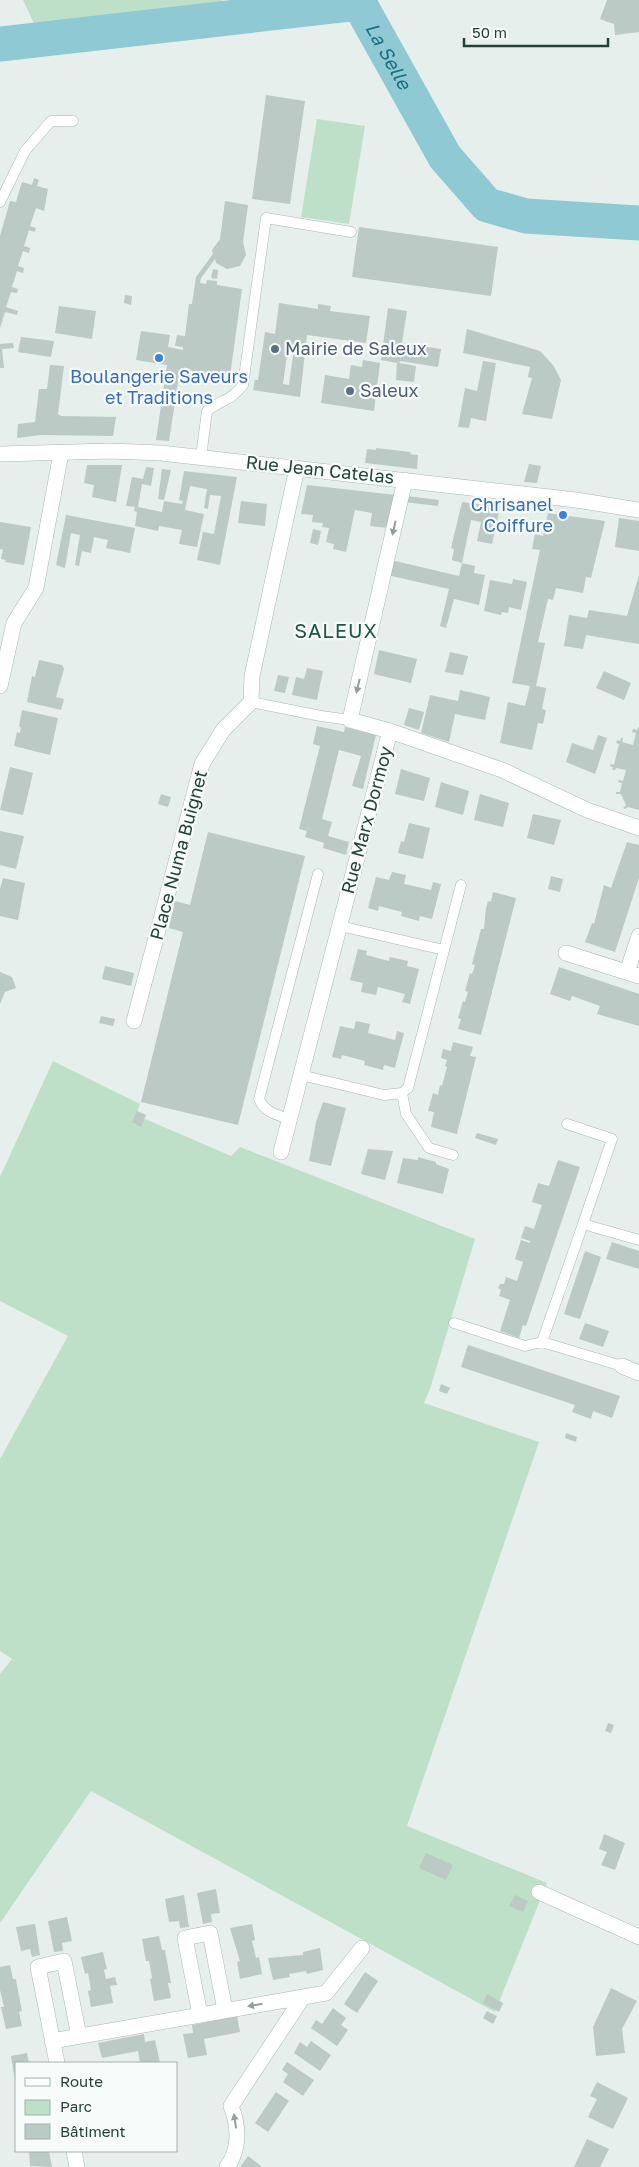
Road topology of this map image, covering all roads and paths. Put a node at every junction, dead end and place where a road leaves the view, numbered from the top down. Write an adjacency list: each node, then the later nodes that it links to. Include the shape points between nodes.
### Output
1 (73, 121): 2 (lane, via 51,121 25,151)
2 (0, 202)
3 (351, 232): 6 (lane, via 266,218 243,385 234,397 207,411)
4 (61, 453): 5 (street, Rue Jean Catelas); 6 (street, Rue Jean Catelas, via 161,453); 10 (street, via 36,588 14,623)
5 (0, 454)
6 (201, 457): 7 (street, Rue Jean Catelas)
7 (297, 468): 8 (street, Rue Jean Catelas); 11 (street, via 252,676)
8 (405, 480): 9 (street, Rue Jean Catelas); 12 (street, one-way to 12)
9 (639, 510)
10 (0, 686)
11 (251, 702): 12 (lane); 22 (street, Place Numa Buignet, via 223,730 202,764)
12 (350, 720): 13 (street, Rue Marx Dormoy)
13 (390, 731): 14 (street, via 502,770 587,810); 17 (street, Rue Marx Dormoy)
14 (639, 828)
15 (318, 874): 25 (lane, via 260,1099 271,1113)
16 (461, 885): 19 (lane)
17 (340, 926): 19 (lane); 23 (street, Rue Marx Dormoy)
18 (639, 936): 21 (street)
19 (444, 950): 24 (lane, via 408,1088)
20 (566, 953): 21 (street)
21 (633, 974)
22 (134, 1021)
23 (301, 1075): 24 (lane, via 384,1095); 25 (street, Rue Marx Dormoy)
24 (402, 1093): 28 (lane, via 406,1114 429,1148)
25 (290, 1119): 27 (street, Rue Marx Dormoy)
26 (567, 1124): 29 (lane, via 612,1139)
27 (282, 1152)
28 (453, 1155)
29 (582, 1224): 30 (lane); 32 (lane)
30 (639, 1240)
31 (454, 1324): 32 (lane, via 525,1346)
32 (542, 1342): 33 (lane)
33 (622, 1366): 34 (street)
34 (639, 1373)
35 (539, 1892): 36 (street)
36 (639, 1937)
37 (362, 1948): 38 (street, via 326,1993)
38 (303, 1997): 39 (street, one-way to 39); 46 (street, one-way to 38, via 233,2159 237,2141 236,2118 231,2106)
39 (225, 2010): 40 (street); 40 (street, via 210,1933 201,1934 185,1938)
40 (200, 2015): 41 (street)
41 (79, 2036): 42 (street); 42 (street, via 64,1961 38,1966)
42 (52, 2041): 43 (street)
43 (56, 2062)
44 (74, 2152): 45 (street)
45 (77, 2167)
46 (227, 2167)

